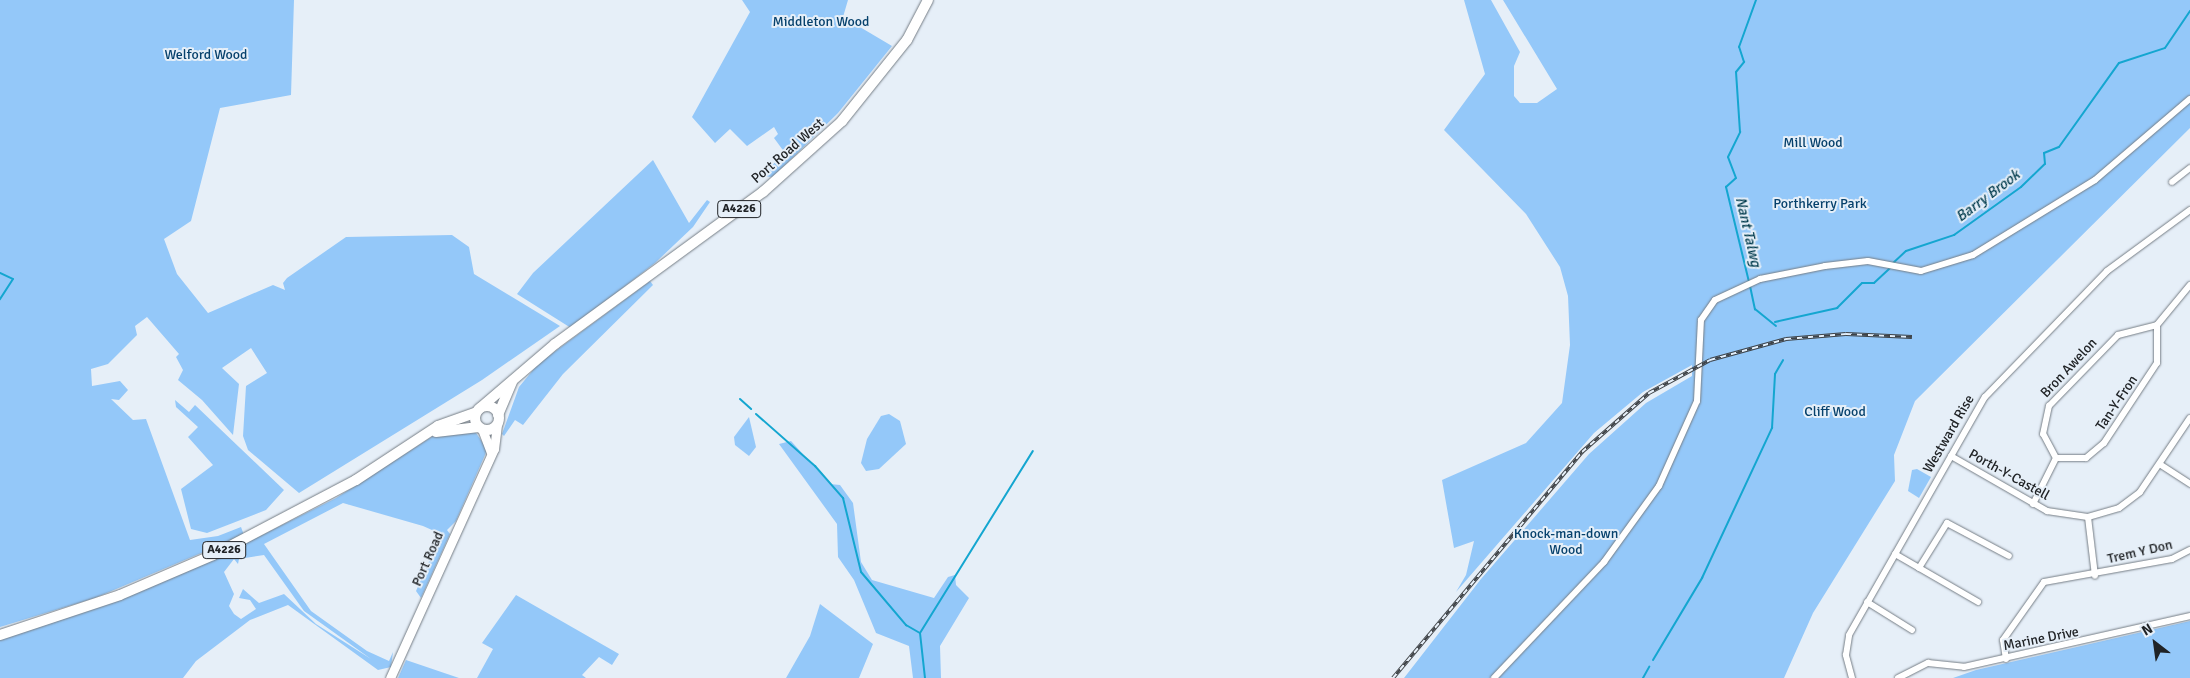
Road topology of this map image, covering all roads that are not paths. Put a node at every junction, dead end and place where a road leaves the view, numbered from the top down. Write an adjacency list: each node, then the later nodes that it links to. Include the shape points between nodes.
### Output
1 (928, 0): 8 (main road, Port Road West / A4226, via 907,40 842,121 763,192)
2 (2190, 99): 33 (street, via 2095,180 1973,255 1920,271 1854,261 1745,284 1715,300 1701,320 1698,401 1659,486 1604,562)
3 (2190, 168): 4 (street)
4 (2172, 182)
5 (2190, 210): 15 (street, Westward Rise, via 2132,250 2063,314 1985,397)
6 (2190, 285): 7 (street)
7 (2157, 325): 16 (street, Tan-Y-Fron, via 2157,363 2104,444 2086,458); 16 (street, Bron Awelon, via 2118,335 2049,406 2043,434)
8 (512, 381): 9 (main road, Port Road West / A4226); 11 (main road)
9 (478, 410): 11 (main road, via 493,407); 12 (main road); 13 (main road, A4226, via 446,422)
10 (2190, 418): 17 (street, Porth-Y-Castell)
11 (498, 420): 12 (main road, A4226); 14 (street, Port Road)
12 (481, 428): 13 (main road, A4226); 14 (street)
13 (433, 432): 30 (main road, A4226, via 328,496 213,555 112,598)
14 (491, 452): 32 (street, Port Road)
15 (1951, 456): 19 (street, Porth-Y-Castell); 22 (street, Westward Rise)
16 (2056, 458): 19 (street)
17 (2161, 465): 18 (street); 20 (street, Porth-Y-Castell, via 2132,499)
18 (2190, 484)
19 (2033, 504): 20 (street, Porth-Y-Castell, via 2059,515)
20 (2088, 517): 25 (street, Trem Y Don)
21 (2190, 550): 25 (street, Trem Y Don, via 2172,559)
22 (1895, 554): 24 (street); 26 (street, Westward Rise)
23 (2009, 556): 24 (street, via 1946,522)
24 (1919, 568): 27 (street)
25 (2095, 576): 31 (street, Trem Y Don, via 2044,582 2036,588 2003,640)
26 (1867, 602): 29 (street); 34 (street, Westward Rise, via 1846,646)
27 (1978, 602)
28 (2190, 616): 31 (street, Marine Drive)
29 (1912, 630)
30 (0, 635)
31 (2006, 659): 35 (street, Marine Drive, via 1950,668 1928,663)
32 (390, 678)
33 (1494, 678)
34 (1852, 678)
35 (1898, 678)

